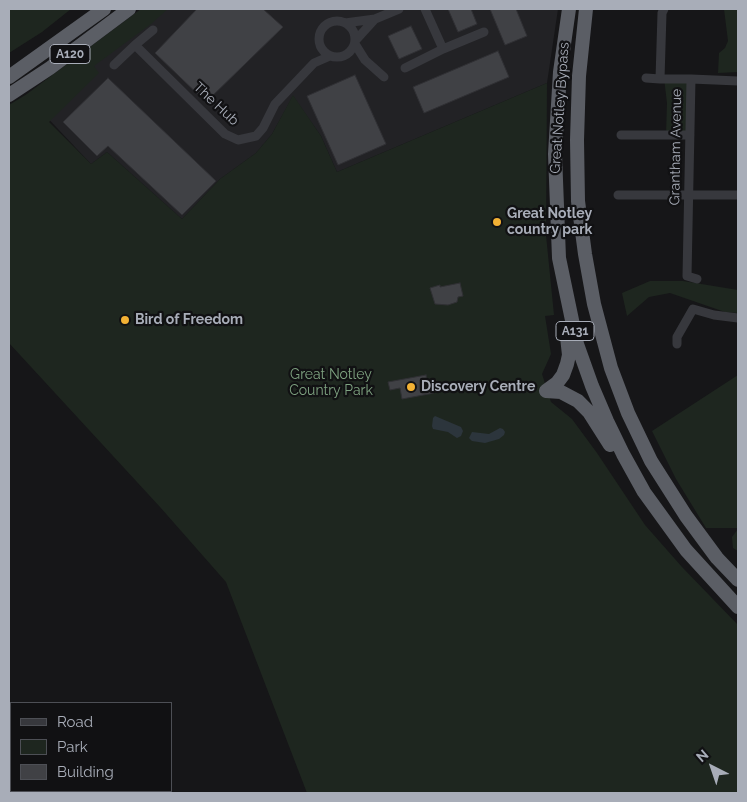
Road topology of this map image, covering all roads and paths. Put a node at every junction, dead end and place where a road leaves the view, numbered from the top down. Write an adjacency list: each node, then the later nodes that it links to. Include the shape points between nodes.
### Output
1 (104, 9): 22 (highway, A120)
2 (129, 9): 28 (highway, A120)
3 (398, 9): 8 (street)
4 (425, 9): 15 (street)
5 (569, 9): 34 (highway, Great Notley Bypass / A131, via 554,154)
6 (586, 9): 39 (highway, Great Notley Bypass / A131, via 577,110 577,175 581,228 594,304 611,368 651,461 686,516)
7 (664, 9): 25 (street, Grantham Avenue)
8 (375, 18): 9 (street); 12 (street)
9 (345, 23): 12 (street, via 353,30); 13 (street, via 336,21 328,24 321,32)
10 (153, 30): 14 (street)
11 (484, 32): 15 (street)
12 (355, 42): 16 (street); 18 (street)
13 (320, 43): 17 (street); 19 (street, The Hub)
14 (135, 45): 19 (street, The Hub, via 225,134 238,140 250,139 260,132 275,104); 20 (street)
15 (443, 49): 21 (street)
16 (345, 55): 17 (street); 18 (street)
17 (330, 56): 19 (street, The Hub)
18 (365, 60): 23 (street)
19 (314, 63)
20 (114, 65)
21 (404, 68)
22 (9, 77)
23 (384, 77)
24 (646, 78): 25 (street)
25 (660, 79): 26 (street, Grantham Avenue)
26 (691, 79): 27 (street); 30 (street, Grantham Avenue)
27 (738, 81)
28 (9, 95)
29 (621, 134): 30 (street)
30 (690, 135): 31 (street, Grantham Avenue)
31 (689, 194): 32 (street); 33 (street); 35 (street, Grantham Avenue, via 688,276)
32 (738, 195)
33 (618, 196)
34 (559, 258): 38 (highway, Great Notley Bypass / A131, via 577,344 592,386); 38 (highway, via 569,355 563,375 546,391 561,392 578,401 589,412)
35 (697, 279)
36 (738, 318): 37 (street, via 693,309 677,337)
37 (677, 344)
38 (644, 492): 40 (highway, Great Notley Bypass / A131, via 686,550)
39 (738, 580)
40 (738, 607)

